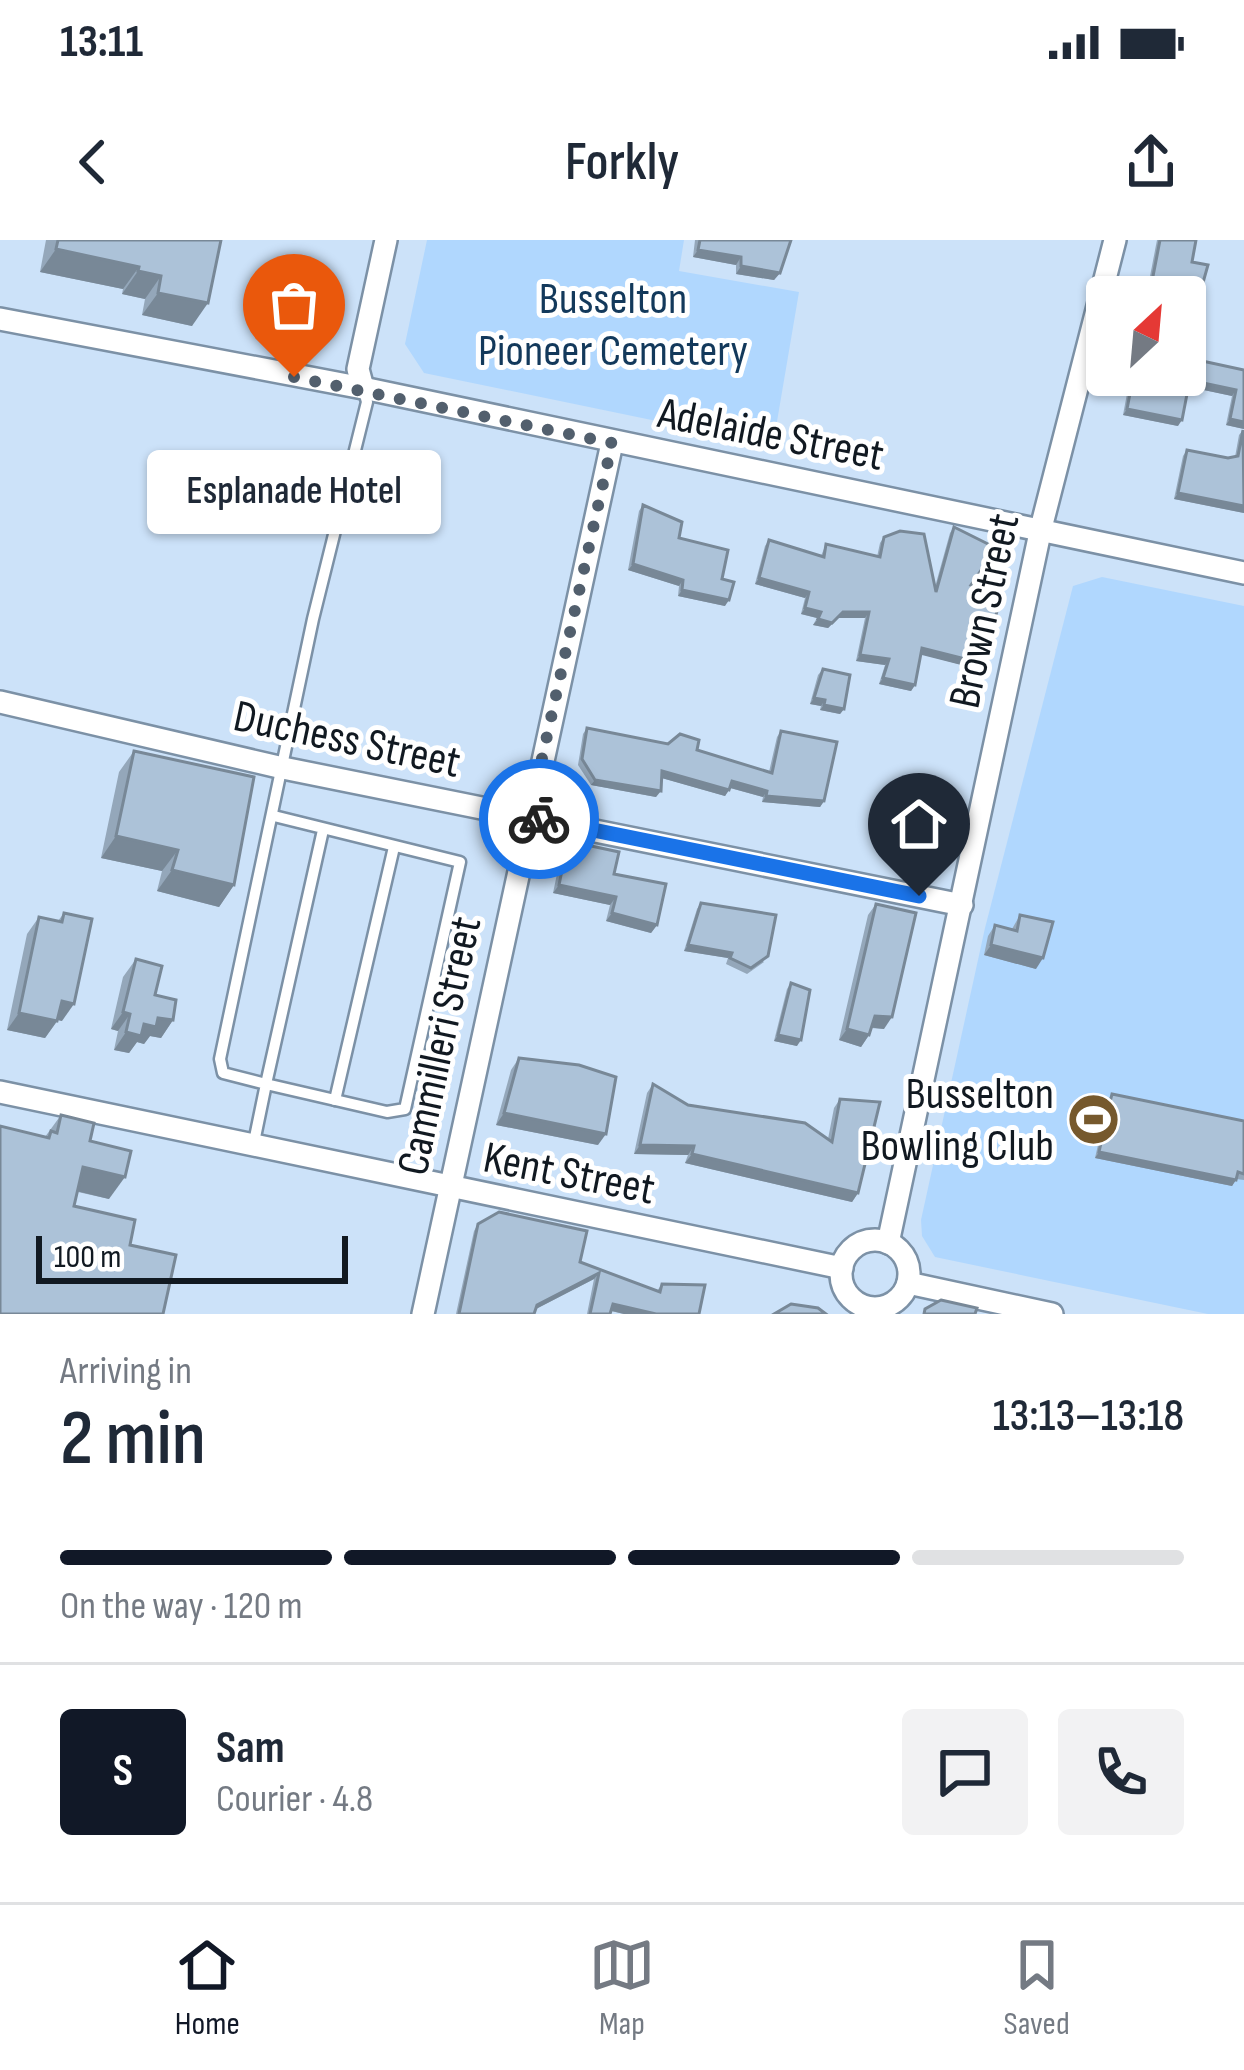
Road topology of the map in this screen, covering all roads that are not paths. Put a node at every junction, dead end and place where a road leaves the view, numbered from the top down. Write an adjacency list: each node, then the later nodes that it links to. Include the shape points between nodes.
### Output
1 (386, 240): 8 (street, via 358,368)
2 (1100, 240): 4 (street, Brown Street)
3 (1115, 240): 5 (street, Brown Street)
4 (1101, 276)
5 (1102, 276)
6 (0, 320): 8 (street, Adelaide Street)
7 (1086, 340): 10 (street, Brown Street)
8 (363, 388): 9 (street, Adelaide Street); 13 (lane, via 367,402)
9 (612, 443): 10 (street, Adelaide Street); 15 (street, Cammilleri Street)
10 (1041, 528): 11 (street, Adelaide Street); 18 (street, Brown Street)
11 (1244, 573)
12 (0, 702): 13 (street, Duchess Street)
13 (283, 768): 14 (lane); 15 (street, Duchess Street)
14 (274, 816): 16 (lane); 19 (lane, via 220,1059 223,1073)
15 (529, 817): 18 (street, Duchess Street); 23 (street, Cammilleri Street)
16 (323, 830): 17 (lane); 19 (lane)
17 (394, 847): 21 (lane); 21 (lane, via 460,862 413,1092 405,1109 387,1112)
18 (962, 904): 24 (street, Brown Street)
19 (266, 1084): 21 (lane); 22 (lane)
20 (0, 1092): 22 (street, Kent Street)
21 (334, 1100)
22 (253, 1147): 23 (street, Kent Street)
23 (449, 1190): 25 (street, Kent Street); 28 (street, Cammilleri Street)
24 (888, 1243): 25 (street, via 854,1247); 26 (street, via 907,1260)
25 (842, 1268): 27 (street, via 846,1291)
26 (908, 1283): 27 (street, via 896,1302); 29 (street)
27 (872, 1311)
28 (423, 1314)
29 (1052, 1314)

